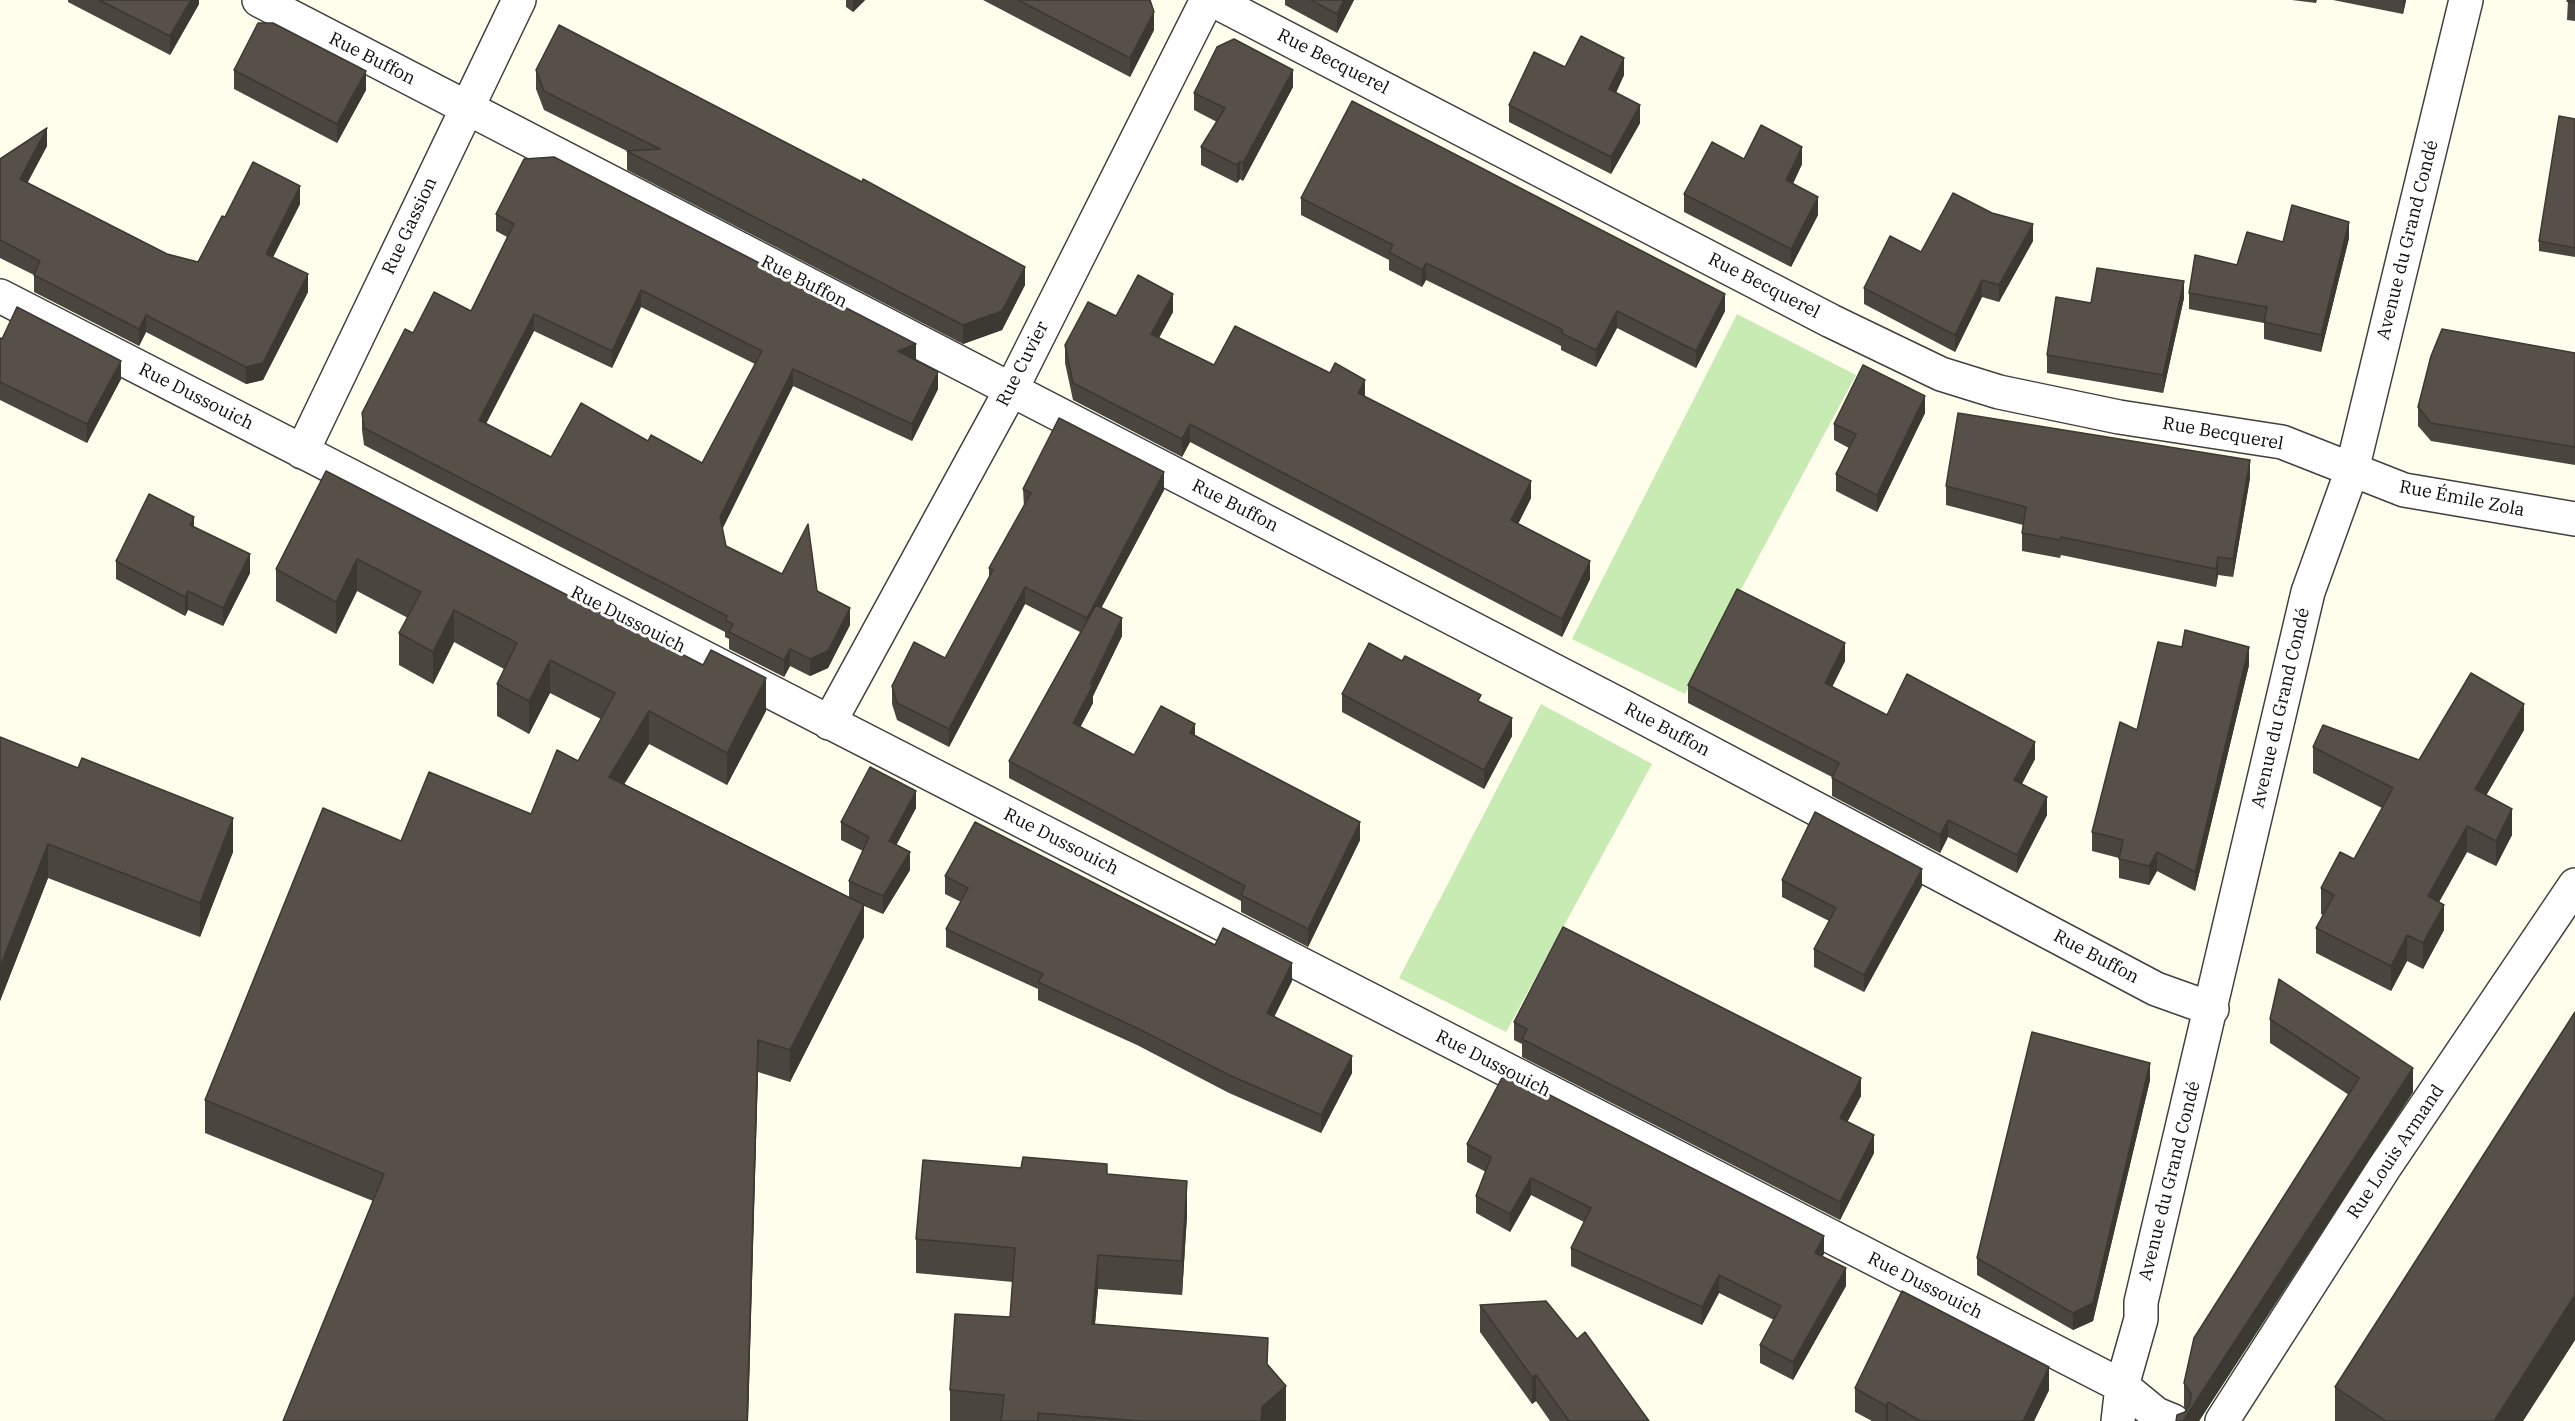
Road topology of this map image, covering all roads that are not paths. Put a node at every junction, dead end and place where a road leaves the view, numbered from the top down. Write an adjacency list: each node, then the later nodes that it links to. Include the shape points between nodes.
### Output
1 (259, 0): 6 (street, Rue Buffon)
2 (519, 0): 6 (street, Rue Gassion)
3 (1207, 0): 8 (street, Rue Cuvier)
4 (1213, 0): 10 (street, Rue Becquerel, via 1941,374 1999,392 2119,417 2282,442)
5 (2466, 0): 10 (street, Avenue du Grand Condé)
6 (466, 107): 8 (street, Rue Buffon); 9 (street, Rue Gassion)
7 (0, 296): 9 (street, Rue Dussouich)
8 (1011, 390): 12 (street, Rue Cuvier); 14 (street, Rue Buffon, via 1622,706 2156,989)
9 (302, 452): 12 (street, Rue Dussouich)
10 (2352, 470): 11 (street, Rue Émile Zola, via 2404,490); 14 (street, Avenue du Grand Condé, via 2308,592)
11 (2575, 519)
12 (829, 723): 15 (street, Rue Dussouich)
13 (2575, 885): 18 (street, Rue Louis Armand, via 2384,1168)
14 (2212, 1009): 15 (street, Avenue du Grand Condé)
15 (2122, 1386): 16 (street, Avenue du Grand Condé); 17 (street, via 2156,1414)
16 (2118, 1421)
17 (2173, 1421)
18 (2222, 1421)

